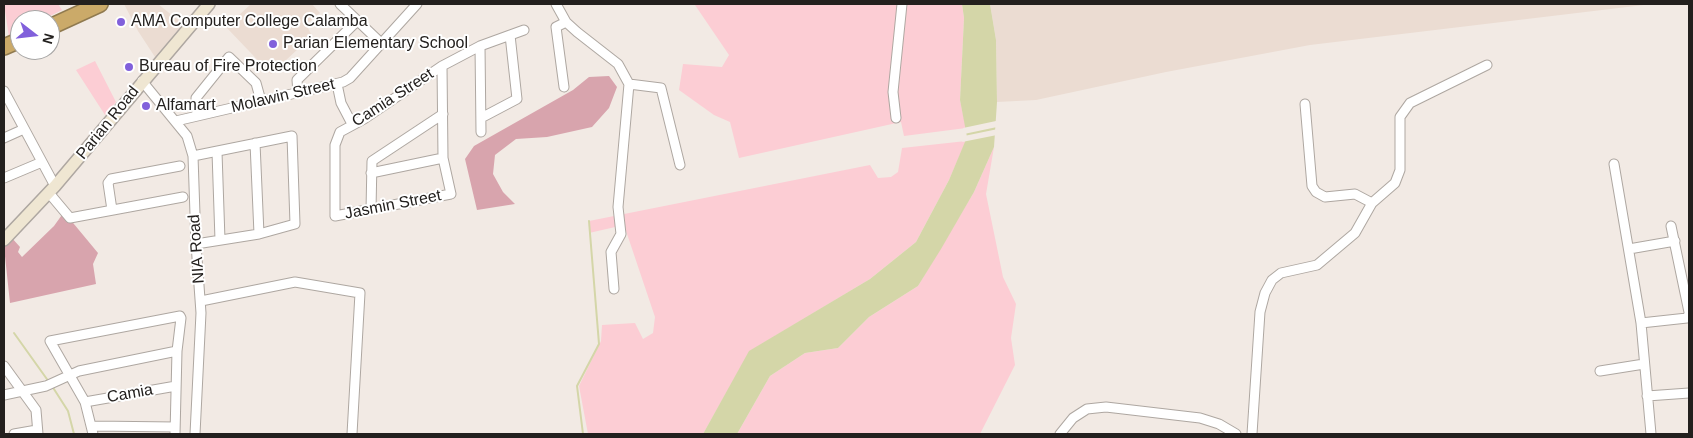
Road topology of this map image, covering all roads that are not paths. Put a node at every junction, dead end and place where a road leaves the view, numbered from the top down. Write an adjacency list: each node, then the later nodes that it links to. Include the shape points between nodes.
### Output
1 (100, 4): 8 (highway)
2 (208, 4): 16 (main road, Parian Road)
3 (340, 4): 7 (street)
4 (417, 4): 12 (street, Molawin Street)
5 (556, 4): 9 (street)
6 (902, 4): 27 (street, via 893,92)
7 (357, 21): 12 (street); 20 (street, via 297,80)
8 (60, 22)
9 (566, 22): 18 (street, via 618,64); 19 (street, via 556,27)
10 (524, 30): 11 (street, Camia Street)
11 (510, 35): 13 (street, Camia Street); 26 (street, via 517,99)
12 (381, 43): 17 (street, Molawin Street, via 350,78)
13 (480, 46): 15 (street, Camia Street); 26 (street)
14 (1487, 65): 45 (street, via 1410,104 1403,111 1400,117 1400,170 1395,183)
15 (442, 66): 24 (street); 29 (street, Camia Street)
16 (142, 81): 28 (street, NIA Road); 43 (main road, Parian Road)
17 (337, 84): 20 (street, Molawin Street); 29 (street, via 340,103)
18 (629, 84): 39 (street, via 661,88); 56 (street, via 619,197 622,234 611,252)
19 (564, 88)
20 (298, 93): 22 (street, Molawin Street)
21 (5, 96): 30 (street)
22 (261, 101): 25 (street, Molawin Street); 25 (street, via 256,83 229,57 196,98)
23 (1305, 104): 45 (street, via 1312,186 1316,192 1325,197 1355,194)
24 (443, 114): 36 (street); 41 (street, via 372,162)
25 (197, 115): 28 (street, Molawin Street)
26 (481, 118): 31 (street)
27 (896, 118)
28 (176, 121): 35 (street, NIA Road, via 190,141)
29 (352, 124): 48 (street, Camia Street, via 340,132 335,145)
30 (24, 129): 32 (street); 37 (street)
31 (481, 132)
32 (4, 138)
33 (255, 143): 34 (street); 50 (street); 50 (street, via 292,136 295,224)
34 (217, 152): 35 (street); 52 (street)
35 (193, 156): 54 (street, NIA Road)
36 (443, 158): 41 (street); 47 (street, Jasmin Street, via 451,194)
37 (42, 162): 42 (street); 43 (street)
38 (1614, 164): 55 (street)
39 (680, 165)
40 (180, 166): 46 (street, via 111,179 108,183)
41 (371, 173): 47 (street)
42 (4, 178)
43 (52, 190): 46 (street, via 70,218); 51 (main road, Parian Road)
44 (182, 197): 46 (street)
45 (1372, 203): 79 (street, via 1355,233 1317,265 1280,274 1265,292 1260,312)
46 (112, 210)
47 (371, 210): 48 (street, Jasmin Street)
48 (334, 216)
49 (1672, 226): 53 (street)
50 (259, 234): 52 (street)
51 (4, 240)
52 (220, 240): 54 (street)
53 (1675, 241): 55 (street); 58 (street)
54 (196, 244): 57 (street, NIA Road)
55 (1629, 249): 59 (street)
56 (614, 289)
57 (201, 300): 75 (street, NIA Road); 76 (street, via 295,282 360,292)
58 (1689, 313): 59 (street, via 1687,318)
59 (1641, 323): 61 (street)
60 (178, 351): 64 (street); 64 (street, via 180,316 50,342); 65 (street)
61 (1644, 364): 63 (street); 69 (street)
62 (4, 366): 66 (street)
63 (1600, 371)
64 (69, 375): 66 (street); 70 (street)
65 (176, 386): 70 (street, Camia); 72 (street)
66 (23, 392): 68 (street); 73 (street, via 36,410)
67 (1689, 392): 69 (street)
68 (4, 395)
69 (1647, 396): 80 (street)
70 (85, 402): 71 (street)
71 (93, 430): 72 (street)
72 (175, 431)
73 (38, 432): 74 (street)
74 (14, 434)
75 (196, 434)
76 (352, 434)
77 (1060, 434): 78 (street, via 1073,418 1087,409 1106,407 1200,418)
78 (1236, 434)
79 (1252, 434)
80 (1651, 434)

